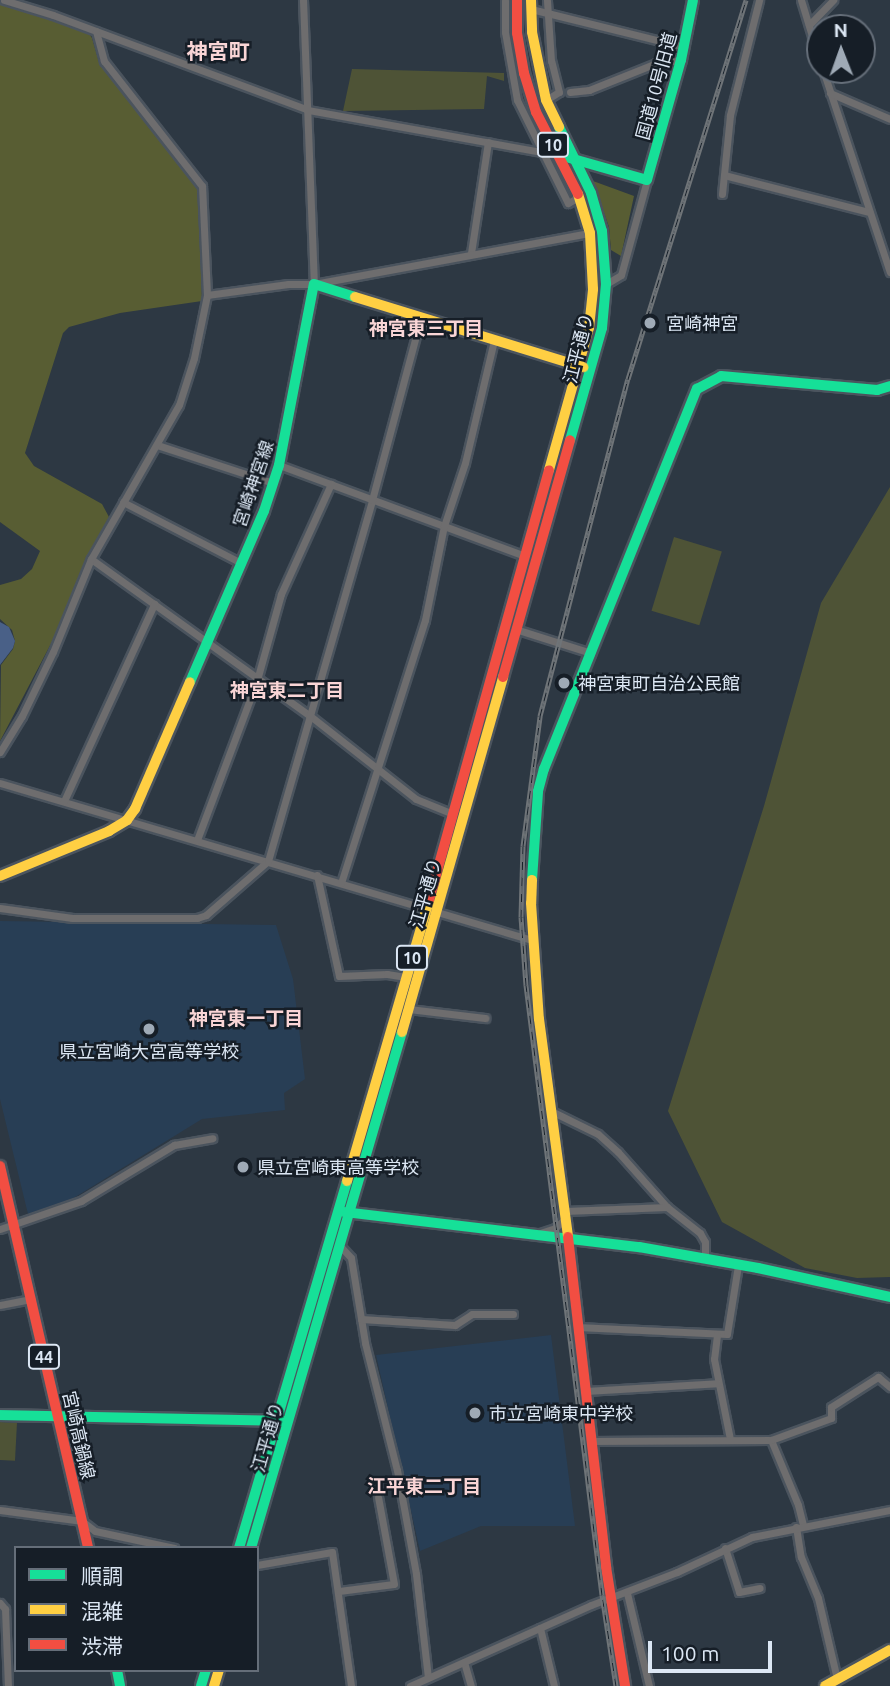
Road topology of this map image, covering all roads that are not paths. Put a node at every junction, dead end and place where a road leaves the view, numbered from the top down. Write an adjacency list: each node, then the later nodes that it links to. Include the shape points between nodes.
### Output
1 (5, 0): 12 (street)
2 (303, 0): 19 (street)
3 (505, 0): 22 (street, via 505,32 517,100)
4 (517, 0): 23 (main road, 10, via 524,73 536,112)
5 (547, 0): 10 (street)
6 (693, 0): 13 (main road, 国道10号旧道)
7 (759, 0): 25 (street, via 730,115)
8 (833, 0): 11 (street)
9 (531, 5): 10 (street); 18 (main road, 10, via 537,68)
10 (547, 12): 13 (street); 18 (street, via 559,92)
11 (820, 14)
12 (96, 31): 19 (street); 35 (street, via 104,61 202,186)
13 (684, 47): 14 (main road, 国道10号旧道)
14 (681, 60): 16 (street, via 656,63 589,90); 26 (main road, 国道10号旧道)
15 (827, 84): 17 (street)
16 (570, 92)
17 (830, 93): 20 (street); 29 (street)
18 (546, 100): 24 (main road, 10)
19 (308, 110): 21 (street); 33 (street)
20 (890, 119)
21 (488, 142): 22 (street); 31 (street)
22 (541, 152): 23 (street); 28 (street, via 568,203)
23 (559, 155): 24 (main road); 28 (main road, 10)
24 (575, 158): 26 (main road); 34 (main road, 10, via 602,231)
25 (724, 175): 27 (street); 29 (street)
26 (647, 180): 34 (street, via 621,275)
27 (722, 194)
28 (579, 197): 30 (main road, 10)
29 (869, 212): 32 (street)
30 (590, 233): 31 (street); 38 (main road, 江平通り / 10, via 593,289 589,328)
31 (471, 253): 33 (street)
32 (890, 272)
33 (314, 284): 35 (street); 36 (main road); 42 (main road, 宮崎神宮線)
34 (606, 284): 39 (main road, 江平通り / 10, via 602,328)
35 (207, 295): 41 (street, via 179,405)
36 (421, 317): 37 (main road); 45 (street)
37 (494, 340): 38 (main road); 47 (street, via 465,463)
38 (578, 365): 39 (main road); 48 (main road, 江平通り / 10)
39 (590, 369): 52 (main road, 江平通り / 10)
40 (890, 386): 54 (main road, via 877,390 721,376 697,389)
41 (158, 445): 43 (street); 46 (street)
42 (279, 465): 43 (main road, 宮崎神宮線); 44 (street)
43 (273, 483): 50 (main road, 宮崎神宮線)
44 (331, 484): 45 (street); 55 (street, via 281,594)
45 (372, 500): 47 (street); 56 (street)
46 (123, 502): 49 (street); 50 (street)
47 (444, 526): 48 (street); 58 (street, via 425,621)
48 (525, 556): 52 (main road, 江平通り / 10)
49 (91, 559): 51 (street); 57 (street, via 53,652)
50 (241, 563): 53 (main road, 宮崎神宮線)
51 (153, 604): 53 (street); 60 (street)
52 (511, 628): 54 (street); 61 (main road, 江平通り / 10); 69 (main road, 江平通り / 10)
53 (206, 642): 55 (street); 62 (main road, 宮崎神宮線)
54 (591, 653): 70 (main road, via 538,791)
55 (257, 680): 56 (street); 63 (street)
56 (309, 715): 58 (street); 64 (street)
57 (0, 752)
58 (379, 767): 61 (street, via 416,799); 67 (street)
59 (0, 783): 60 (street)
60 (64, 801): 62 (street)
61 (453, 814): 69 (main road, 江平通り / 10)
62 (127, 820): 63 (street); 65 (main road)
63 (197, 840): 64 (street)
64 (268, 861): 66 (street); 68 (street, via 197,918 72,918)
65 (0, 876)
66 (317, 876): 67 (street); 71 (street, via 340,976)
67 (341, 883): 69 (street)
68 (0, 908)
69 (432, 909): 70 (street); 71 (main road, 江平通り / 10); 72 (main road, 江平通り / 10)
70 (532, 940): 74 (main road)
71 (406, 977): 78 (main road, 江平通り / 10)
72 (408, 1009): 73 (street); 79 (main road, 江平通り / 10)
73 (485, 1018)
74 (550, 1111): 77 (street, via 598,1134); 80 (main road)
75 (212, 1138): 81 (street, via 174,1145 81,1202)
76 (0, 1166): 81 (main road, 宮崎高鍋線 / 44)
77 (667, 1208): 80 (street); 86 (street, via 700,1233)
78 (337, 1209): 79 (main road); 100 (main road, 江平通り / 10)
79 (350, 1214): 83 (main road); 85 (main road, 江平通り / 10)
80 (565, 1214): 83 (street, via 555,1228); 84 (main road)
81 (14, 1226): 82 (street); 89 (main road, 宮崎高鍋線 / 44)
82 (0, 1229)
83 (529, 1235): 84 (main road)
84 (568, 1240): 86 (main road); 93 (main road)
85 (339, 1246): 92 (street, via 351,1258); 101 (main road, 江平通り / 10)
86 (705, 1259): 87 (main road)
87 (738, 1265): 88 (main road); 94 (street, via 727,1334)
88 (890, 1297)
89 (31, 1298): 90 (street); 99 (main road, 宮崎高鍋線 / 44)
90 (0, 1305)
91 (513, 1314): 92 (street, via 471,1314 455,1325)
92 (361, 1319): 125 (street, via 414,1561)
93 (577, 1327): 94 (street); 97 (main road)
94 (717, 1335): 95 (street)
95 (718, 1384): 97 (street); 102 (street)
96 (890, 1387): 103 (street, via 878,1377 831,1407 831,1418)
97 (585, 1391): 104 (main road)
98 (0, 1415): 99 (main road)
99 (58, 1417): 100 (main road); 108 (main road, 宮崎高鍋線 / 44)
100 (276, 1420): 101 (main road); 112 (main road, 江平通り / 10)
101 (288, 1422): 113 (main road, 江平通り / 10)
102 (730, 1439): 103 (street); 104 (street)
103 (771, 1440): 109 (street, via 798,1505)
104 (590, 1441): 119 (main road)
105 (378, 1497): 117 (street, via 394,1584)
106 (0, 1510): 108 (street)
107 (890, 1510): 109 (street)
108 (82, 1521): 110 (main road, 宮崎高鍋線 / 44); 111 (street, via 94,1531)
109 (799, 1526): 114 (street); 124 (street, via 801,1557 818,1598)
110 (88, 1546)
111 (165, 1546)
112 (240, 1546)
113 (252, 1546)
114 (725, 1548): 116 (street, via 738,1592); 118 (street)
115 (259, 1565): 117 (street, via 332,1552)
116 (760, 1588)
117 (339, 1591): 127 (street)
118 (627, 1593): 119 (street); 132 (street)
119 (611, 1599): 121 (street); 131 (main road)
120 (2, 1607): 126 (street)
121 (540, 1628): 123 (street); 130 (street)
122 (890, 1650): 124 (main road)
123 (464, 1662): 125 (street); 129 (street)
124 (838, 1679): 133 (main road)
125 (425, 1681): 128 (street)
126 (5, 1682)
127 (352, 1686)
128 (410, 1686)
129 (471, 1686)
130 (554, 1686)
131 (625, 1686)
132 (649, 1686)
133 (825, 1686)

